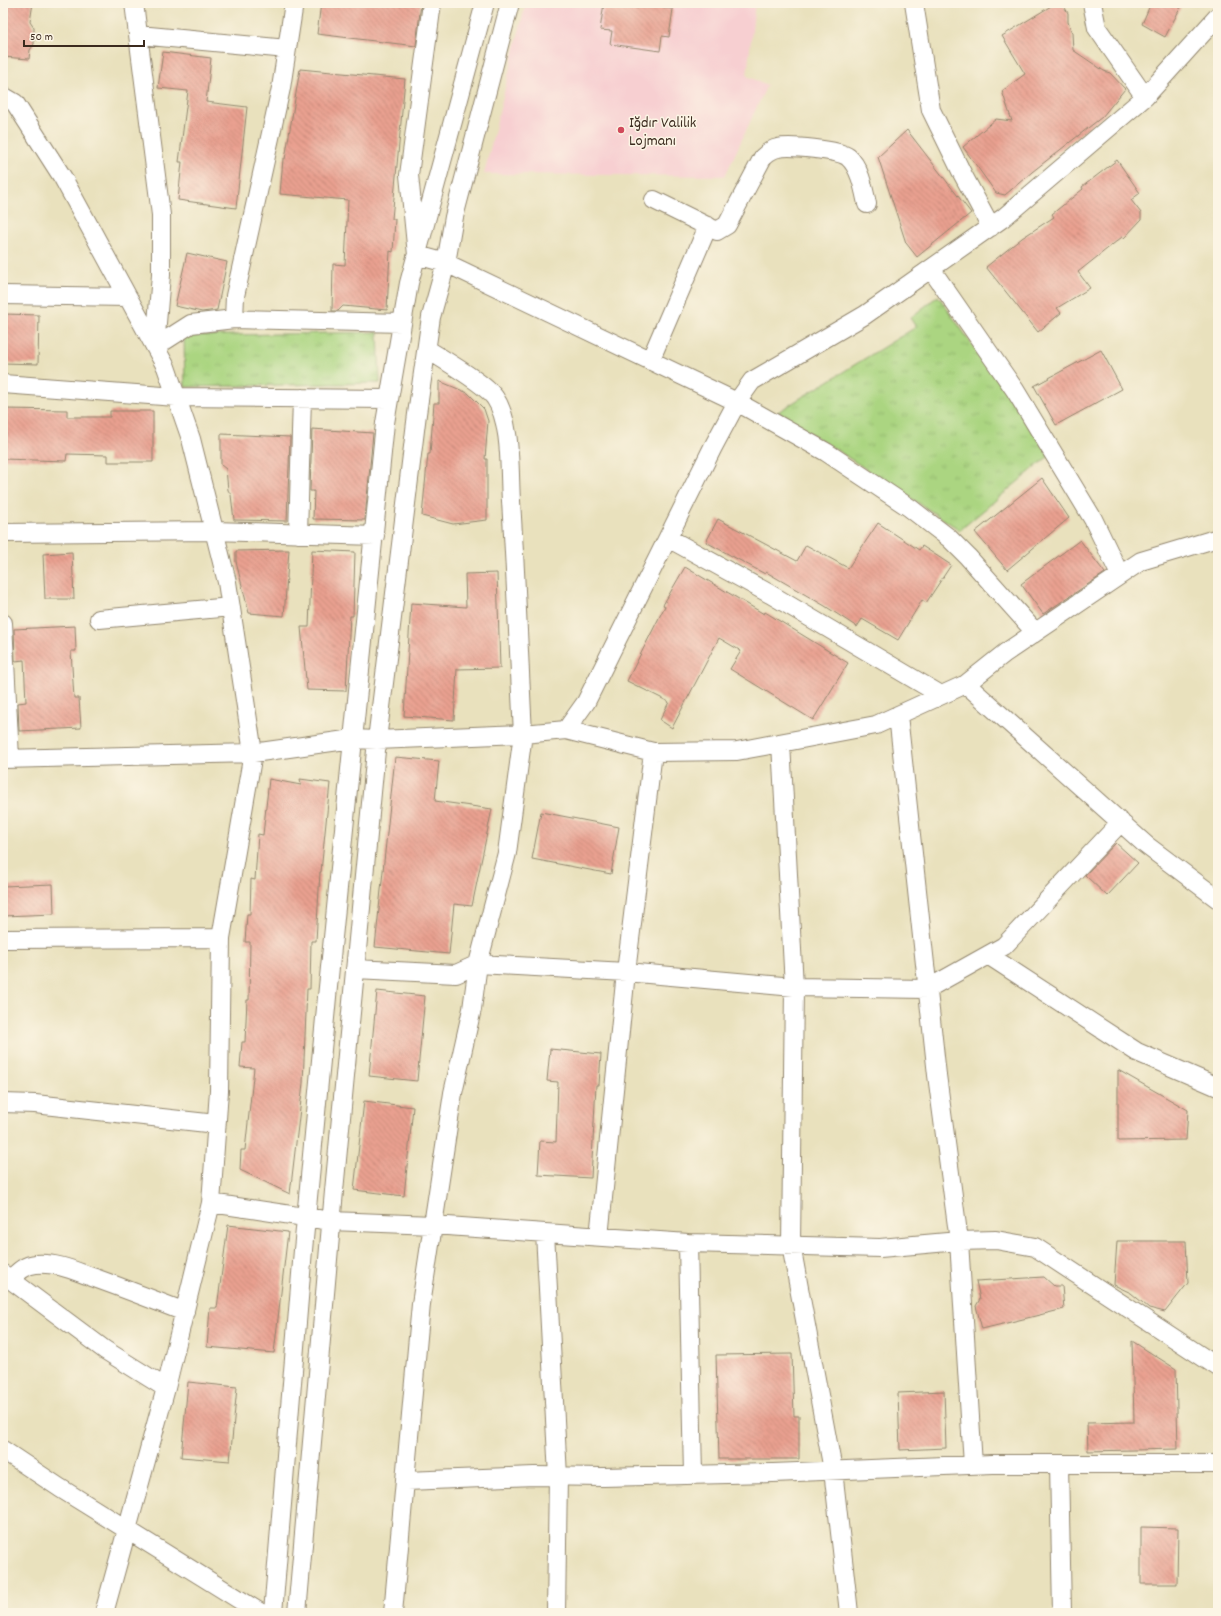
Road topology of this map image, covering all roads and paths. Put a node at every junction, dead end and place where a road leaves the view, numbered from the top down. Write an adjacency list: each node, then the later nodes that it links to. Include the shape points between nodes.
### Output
1 (134, 3): 9 (street)
2 (294, 3): 10 (street)
3 (432, 3): 17 (street, via 409,175)
4 (485, 3): 17 (street)
5 (510, 3): 18 (street, via 454,218)
6 (914, 3): 16 (street, via 931,110)
7 (1092, 3): 12 (street, via 1097,28)
8 (1218, 16): 12 (street)
9 (139, 35): 10 (street); 24 (street, via 161,216 161,275)
10 (287, 49): 22 (street, via 281,88 235,296)
11 (3, 96): 21 (street, via 14,103 63,178)
12 (1145, 96): 16 (street)
13 (654, 200): 15 (street)
14 (867, 204): 15 (street, via 855,165 847,156 784,146 762,157 727,225 717,230)
15 (708, 226): 26 (street)
16 (991, 227): 19 (street)
17 (417, 255): 18 (street); 23 (street)
18 (446, 263): 25 (street, via 431,317); 26 (street)
19 (931, 269): 31 (street, via 865,315 752,381); 38 (street, via 1019,397 1093,519)
20 (3, 295): 21 (street)
21 (128, 297): 24 (street)
22 (234, 319): 23 (street); 24 (street, via 191,324)
23 (402, 323): 30 (street)
24 (155, 346): 28 (street, via 166,367)
25 (427, 349): 47 (street, via 495,396 503,412 514,537); 49 (street)
26 (650, 361): 31 (street)
27 (3, 384): 28 (street)
28 (176, 397): 29 (street); 32 (street, via 191,439)
29 (302, 398): 30 (street); 34 (street)
30 (389, 399): 35 (street)
31 (737, 402): 36 (street); 42 (street, via 826,452 930,522 968,557)
32 (214, 531): 33 (street); 34 (street); 39 (street)
33 (3, 533)
34 (298, 534): 35 (street)
35 (375, 536): 48 (street)
36 (668, 538): 44 (street, via 770,594); 46 (street, via 586,702)
37 (1218, 538): 38 (street, via 1141,561)
38 (1120, 575): 42 (street)
39 (231, 607): 40 (street); 52 (street)
40 (99, 619)
41 (3, 623): 53 (street)
42 (1035, 632): 43 (street)
43 (966, 684): 44 (street); 54 (street)
44 (941, 695): 45 (street)
45 (898, 715): 50 (street, via 876,725); 63 (street)
46 (566, 730): 47 (street); 51 (street)
47 (523, 734): 49 (street); 59 (street, via 507,853)
48 (353, 738): 49 (street); 52 (street); 68 (street)
49 (377, 740): 60 (street)
50 (781, 743): 51 (street, via 737,751); 62 (street)
51 (653, 752): 61 (street)
52 (253, 753): 53 (street); 56 (street)
53 (7, 758)
54 (1120, 822): 55 (street, via 1146,845); 58 (street, via 1004,946)
55 (1218, 899)
56 (221, 938): 57 (street); 66 (street, via 219,1091)
57 (3, 939)
58 (988, 955): 63 (street); 64 (street, via 1136,1052)
59 (478, 964): 60 (street, via 456,974); 61 (street); 70 (street, via 472,1009 453,1093)
60 (355, 969): 69 (street)
61 (626, 972): 62 (street); 72 (street)
62 (794, 986): 63 (street); 75 (street)
63 (927, 990): 73 (street)
64 (1218, 1087)
65 (3, 1103): 66 (street, via 35,1104)
66 (216, 1124): 67 (street)
67 (211, 1203): 68 (street); 77 (street)
68 (306, 1217): 69 (street); 91 (street)
69 (331, 1221): 70 (street); 92 (street)
70 (434, 1225): 71 (street); 87 (street, via 421,1304)
71 (545, 1233): 72 (street); 86 (street)
72 (599, 1237): 74 (street)
73 (959, 1241): 75 (street, via 880,1248); 78 (street, via 996,1240 1035,1247); 83 (street)
74 (688, 1243): 75 (street); 85 (street)
75 (791, 1245): 84 (street)
76 (7, 1277): 77 (street, via 28,1266 50,1264); 79 (street, via 105,1350)
77 (185, 1312): 79 (street)
78 (1218, 1367)
79 (166, 1388): 88 (street)
80 (3, 1450): 88 (street)
81 (1058, 1464): 82 (street); 83 (street); 96 (street)
82 (1218, 1464)
83 (973, 1465): 84 (street)
84 (833, 1470): 85 (street); 95 (street)
85 (693, 1475): 86 (street)
86 (558, 1476): 87 (street); 94 (street)
87 (406, 1481): 93 (street)
88 (128, 1529): 89 (street); 90 (street)
89 (104, 1613)
90 (261, 1613)
91 (273, 1613)
92 (297, 1613)
93 (393, 1613)
94 (556, 1613)
95 (849, 1613)
96 (1062, 1613)

